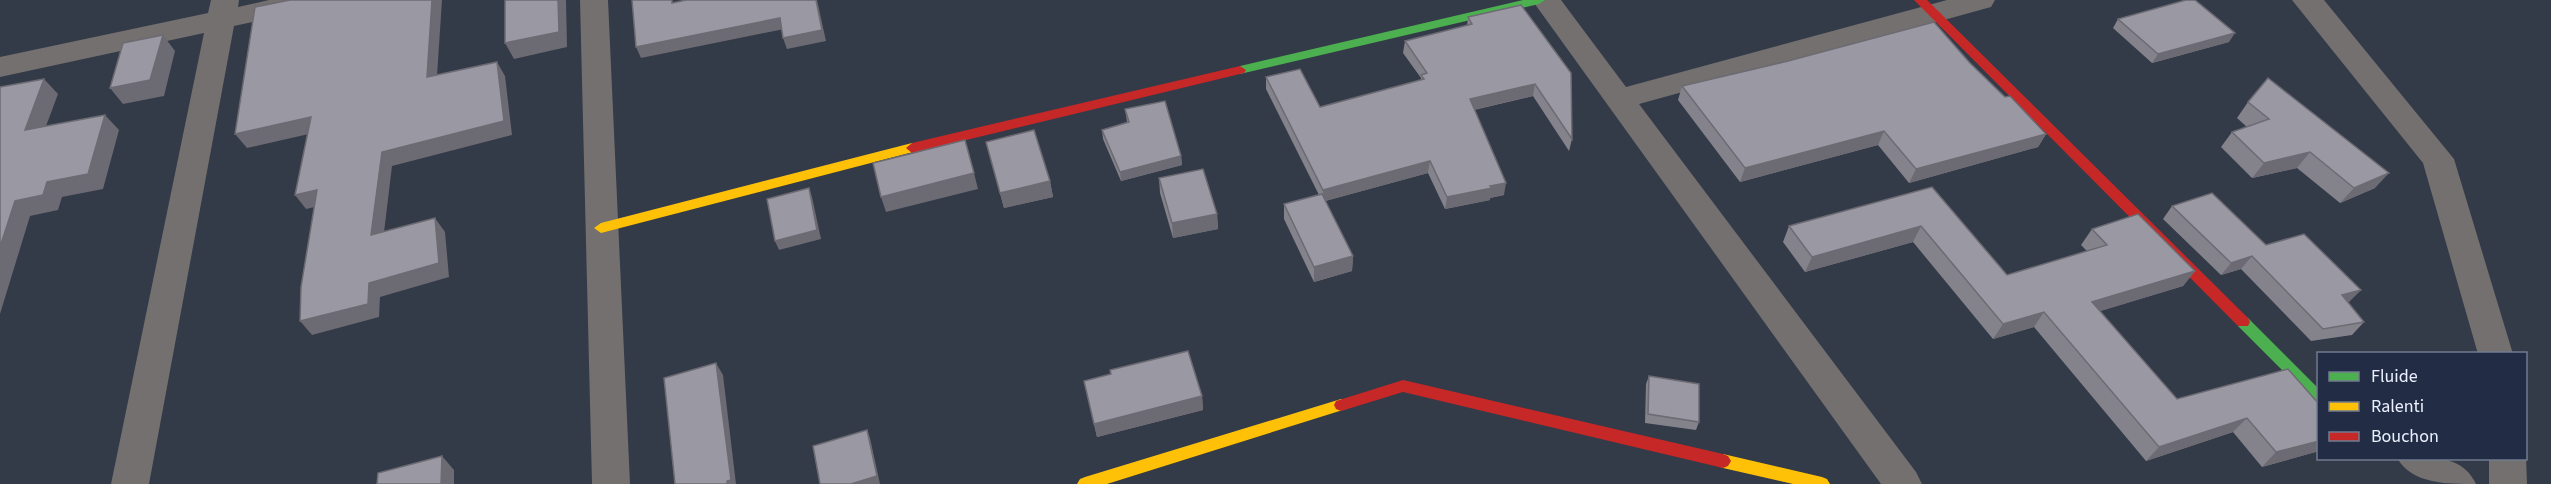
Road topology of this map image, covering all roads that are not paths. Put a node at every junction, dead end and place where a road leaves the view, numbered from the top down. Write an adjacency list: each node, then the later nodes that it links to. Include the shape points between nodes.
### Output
1 (313, 0): 8 (street)
2 (594, 0): 11 (street)
3 (1539, 0): 11 (street, via 842,164)
4 (1546, 0): 10 (street)
5 (1981, 0): 7 (street)
6 (2306, 0): 12 (street, via 2438,159)
7 (1926, 7): 10 (street); 13 (street)
8 (224, 9): 9 (street); 16 (street)
9 (0, 67)
10 (1619, 99): 20 (street)
11 (602, 228): 17 (street)
12 (2495, 352)
13 (2317, 395)
14 (2417, 460): 21 (street)
15 (2508, 460): 22 (street)
16 (130, 484)
17 (611, 484)
18 (1086, 484): 19 (street, via 1403,386)
19 (1822, 484)
20 (1903, 484)
21 (2457, 484)
22 (2508, 484)

